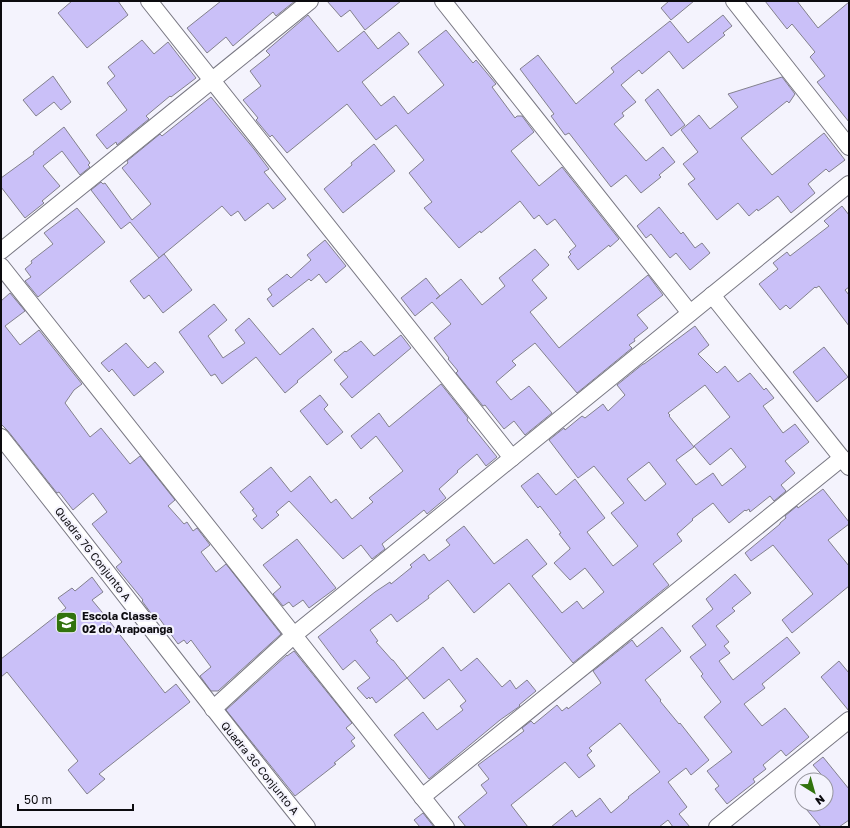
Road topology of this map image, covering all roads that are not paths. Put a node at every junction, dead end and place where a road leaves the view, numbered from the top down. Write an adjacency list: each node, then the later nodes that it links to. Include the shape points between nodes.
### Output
1 (149, 1): 5 (street)
2 (310, 1): 5 (street)
3 (443, 1): 11 (street)
4 (734, 1): 6 (street)
5 (212, 80): 8 (street); 13 (street)
6 (849, 147)
7 (849, 184): 10 (street)
8 (1, 251)
9 (1, 266): 15 (street)
10 (712, 295): 11 (street); 14 (street)
11 (690, 313): 13 (street)
12 (1, 437): 16 (street, Quadra 7G Conjunto A)
13 (512, 458): 15 (street)
14 (845, 463): 18 (street)
15 (294, 635): 16 (street); 18 (street)
16 (212, 709): 19 (street, Quadra 3G Conjunto A)
17 (849, 720): 21 (street)
18 (422, 797): 20 (street)
19 (307, 827)
20 (446, 827)
21 (717, 827)

